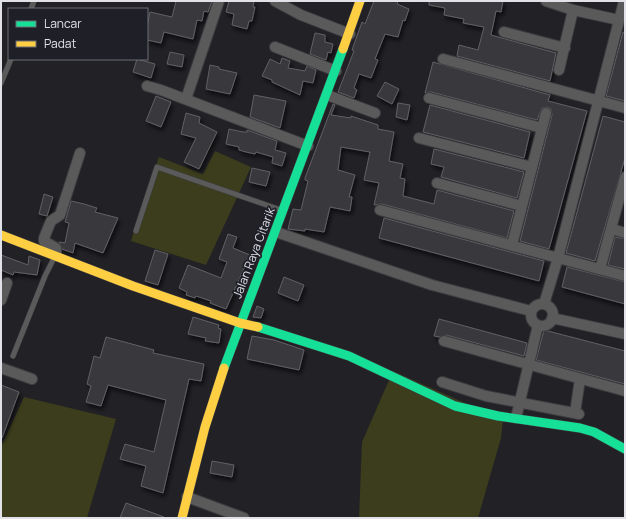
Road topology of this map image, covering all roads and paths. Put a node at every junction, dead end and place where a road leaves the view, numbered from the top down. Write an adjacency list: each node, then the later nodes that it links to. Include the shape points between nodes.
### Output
1 (219, 1): 20 (street)
2 (275, 1): 9 (street, via 301,15)
3 (360, 1): 9 (street, Jalan Raya Citarik)
4 (546, 1): 6 (street)
5 (624, 1): 7 (street)
6 (573, 10): 7 (street); 11 (street)
7 (620, 20): 21 (street)
8 (504, 32): 11 (street)
9 (350, 34): 14 (street, Jalan Raya Citarik)
10 (275, 47): 14 (street)
11 (565, 48): 15 (street)
12 (443, 59): 21 (street)
13 (10, 60): 16 (lane)
14 (336, 70): 18 (street, Jalan Raya Citarik)
15 (559, 70)
16 (1, 83)
17 (147, 86): 20 (street)
18 (327, 95): 23 (street); 27 (street, Jalan Raya Citarik)
19 (429, 98): 25 (street)
20 (186, 99): 27 (street)
21 (598, 101): 22 (street); 43 (street)
22 (625, 108)
23 (375, 113)
24 (546, 113): 25 (street)
25 (542, 128): 29 (street)
26 (419, 138): 29 (street)
27 (308, 146): 35 (street, Jalan Raya Citarik)
28 (80, 153): 42 (street, via 60,215 52,220 44,238 44,241 56,248)
29 (532, 167): 33 (street)
30 (625, 178): 32 (street)
31 (436, 183): 33 (street)
32 (623, 191): 36 (street)
33 (522, 206): 41 (street)
34 (380, 210): 41 (street)
35 (284, 211): 37 (lane, via 157,167); 38 (street, Jalan Raya Citarik)
36 (612, 230): 39 (street); 44 (street)
37 (136, 231)
38 (276, 232): 49 (street, via 432,285); 51 (street, Jalan Raya Citarik)
39 (625, 233)
40 (1, 235): 42 (street)
41 (512, 246): 43 (street)
42 (56, 255): 51 (street, via 133,286); 55 (lane)
43 (558, 258): 44 (street); 48 (street)
44 (600, 269): 45 (street)
45 (625, 276)
46 (7, 283): 47 (street)
47 (1, 300)
48 (544, 304): 49 (street, via 538,304); 50 (street, via 551,309)
49 (531, 311): 52 (street, via 532,320)
50 (552, 318): 52 (street, via 547,324); 53 (street)
51 (240, 323): 63 (street, via 290,336 349,356 455,406); 65 (street, Jalan Raya Citarik, via 205,427)
52 (538, 325): 56 (street)
53 (625, 334)
54 (444, 341): 56 (street)
55 (12, 356)
56 (528, 365): 58 (street); 62 (street)
57 (2, 372): 59 (street)
58 (580, 379): 61 (street); 62 (street, via 577,413)
59 (32, 380)
60 (442, 382): 62 (street, via 474,394)
61 (625, 391)
62 (519, 403): 63 (street)
63 (516, 418): 64 (street, via 580,428 594,432)
64 (625, 449)
65 (187, 496): 66 (street, Jalan Raya Citarik); 67 (street)
66 (182, 518)
67 (244, 518)

